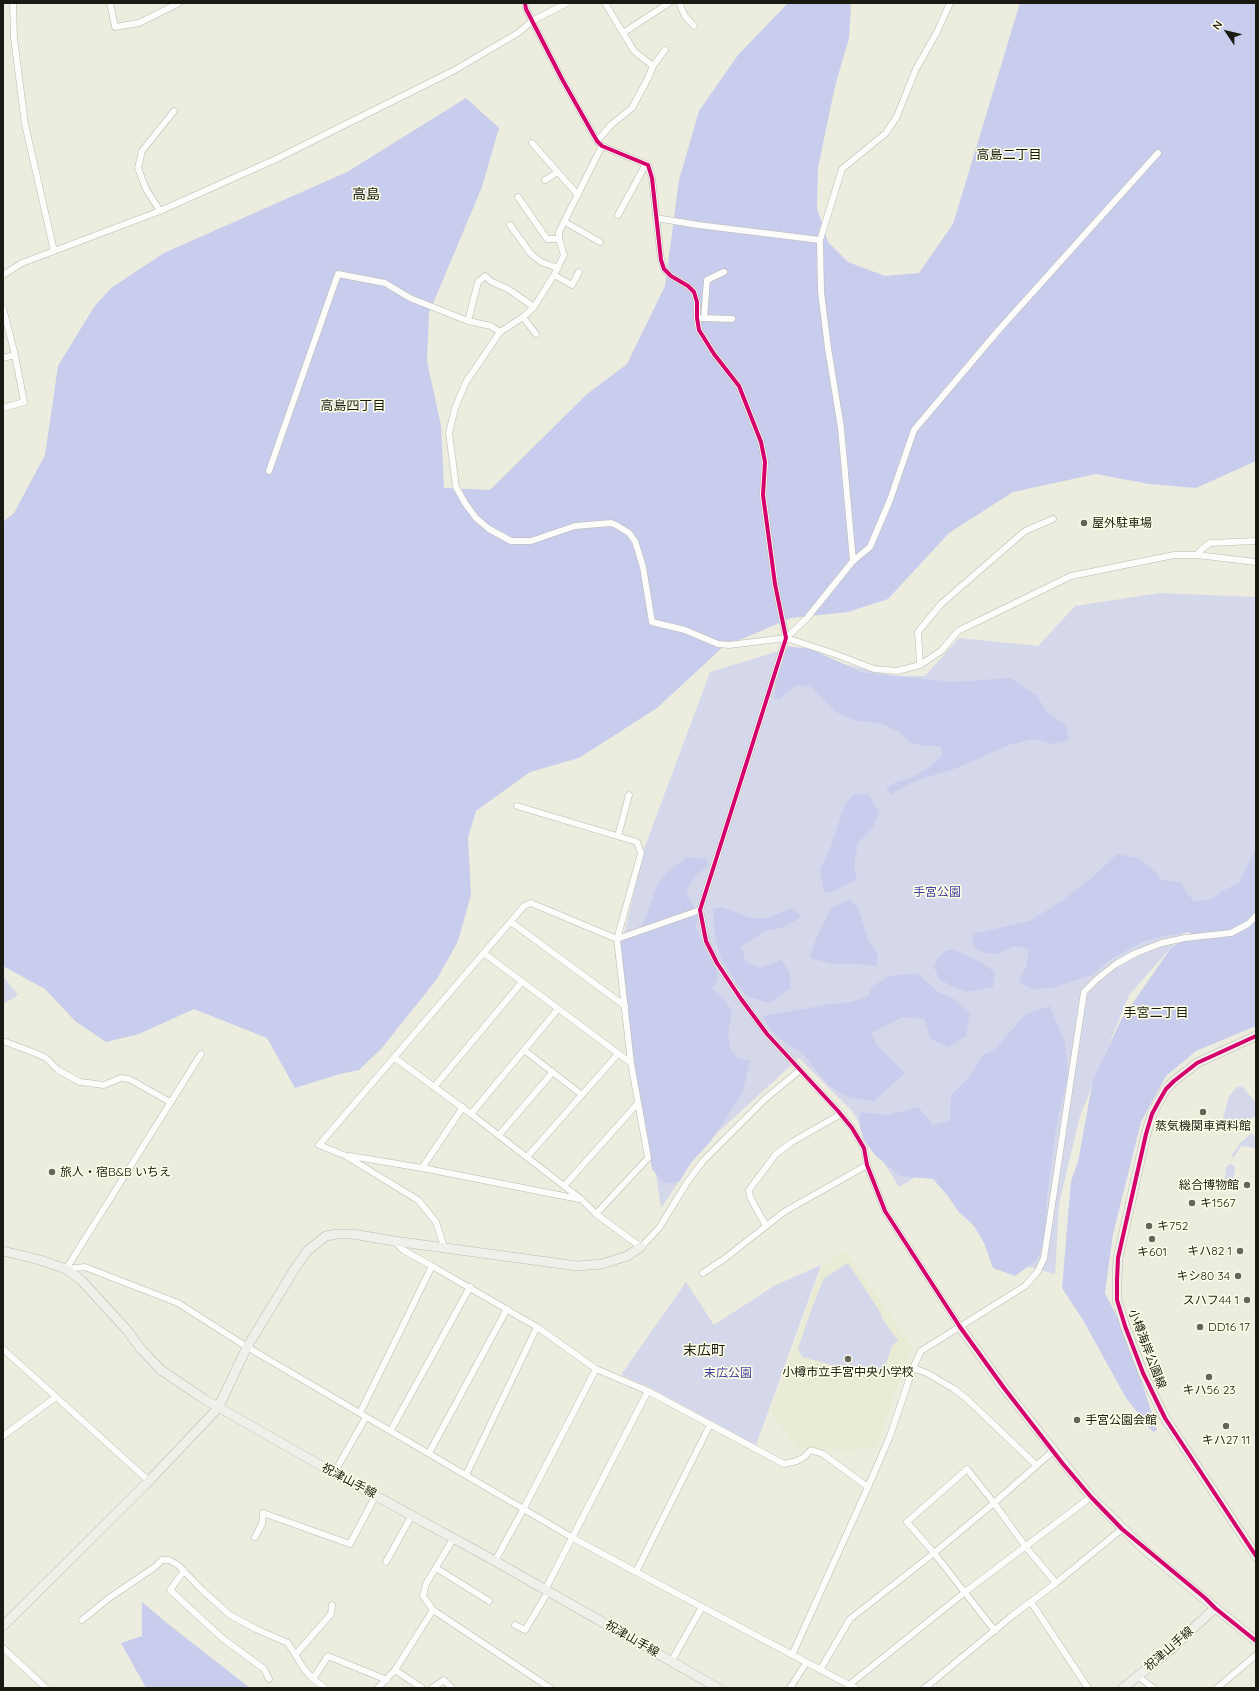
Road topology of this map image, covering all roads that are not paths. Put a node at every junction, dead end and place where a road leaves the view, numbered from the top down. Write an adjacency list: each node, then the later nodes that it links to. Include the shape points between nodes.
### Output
1 (13, 3): 33 (street, via 14,38 25,124)
2 (110, 3): 3 (street, via 115,27 139,23)
3 (180, 3)
4 (525, 3): 10 (street)
5 (567, 3): 10 (street)
6 (605, 3): 12 (street)
7 (669, 3): 12 (street)
8 (679, 3): 11 (street, via 685,16)
9 (950, 3): 31 (street, via 916,69 897,116 886,133 842,169)
10 (532, 21): 16 (street); 25 (street, via 488,52 390,104)
11 (694, 26)
12 (623, 33): 14 (street, via 634,51)
13 (666, 50): 14 (street)
14 (652, 66): 16 (street, via 632,108)
15 (174, 111): 25 (street, via 142,151 138,168 146,189)
16 (597, 140): 18 (street)
17 (532, 143): 21 (street)
18 (602, 146): 20 (street); 23 (street)
19 (1158, 153): 55 (street, via 997,332 914,430 890,500 870,547)
20 (646, 164): 26 (street); 27 (street, via 652,178)
21 (558, 172): 22 (street); 23 (street)
22 (545, 180)
23 (578, 195): 28 (street)
24 (518, 197): 30 (street, via 547,239)
25 (160, 211): 33 (street)
26 (618, 215)
27 (656, 218): 31 (street); 42 (street, via 664,269 694,292)
28 (565, 222): 30 (street, via 559,232); 32 (street)
29 (510, 225): 34 (street, via 531,254 541,262)
30 (559, 240): 34 (street, via 564,255)
31 (820, 240): 55 (street, via 821,292 841,428)
32 (600, 242)
33 (54, 251): 37 (street, via 22,263)
34 (558, 268): 38 (street)
35 (579, 272): 38 (street, via 572,285)
36 (724, 272): 43 (street, via 707,280)
37 (3, 275)
38 (554, 275): 39 (street)
39 (534, 307): 41 (street); 45 (street, via 485,276 478,282)
40 (3, 308): 48 (street)
41 (523, 317): 46 (street); 47 (street)
42 (697, 318): 43 (street); 57 (street, via 699,330 710,348 739,386 761,442 765,462 763,495 775,584)
43 (704, 318): 44 (street)
44 (732, 319)
45 (468, 321): 46 (street, via 491,326); 51 (street, via 410,298 385,283 338,274)
46 (500, 332): 57 (street, via 466,382 455,408 450,433 456,487 476,518 489,529 511,541 531,541 575,526 611,523 630,533 635,540 643,567 652,622 685,630 718,644)
47 (536, 334)
48 (15, 355): 49 (street); 50 (street, via 24,402)
49 (3, 358)
50 (3, 408)
51 (269, 471)
52 (1053, 519): 58 (street, via 1024,530 941,604 918,632)
53 (1256, 541): 54 (street, via 1210,543)
54 (1197, 555): 56 (street); 58 (street, via 1174,555 1071,576 958,631 941,651)
55 (853, 560): 57 (street, via 807,618)
56 (1256, 562)
57 (786, 638): 58 (street, via 874,669 897,671); 62 (street)
58 (920, 665)
59 (629, 795): 61 (street)
60 (517, 806): 61 (street)
61 (618, 836): 65 (street, via 638,842 641,853)
62 (700, 910): 65 (street); 77 (street, via 706,941 717,963 767,1034)
63 (1256, 916): 105 (street, via 1248,924 1231,933 1185,938 1136,952 1116,964 1084,992 1044,1258 1038,1271 1025,1286)
64 (511, 922): 65 (street, via 524,906 531,903); 66 (street); 68 (street)
65 (617, 939): 68 (street)
66 (485, 954): 67 (street); 75 (street)
67 (522, 982): 69 (street); 79 (street)
68 (625, 1006): 76 (street)
69 (558, 1009): 72 (street); 74 (street)
70 (1256, 1036): 136 (street, 小樽海岸公園線, via 1197,1063 1174,1081 1159,1100 1146,1134 1118,1258 1117,1280 1117,1300 1125,1326 1143,1373 1165,1418)
71 (3, 1041): 81 (street, via 46,1058 58,1070 80,1082 104,1085 121,1078 129,1079)
72 (524, 1050): 78 (street); 84 (street)
73 (201, 1054): 81 (street)
74 (618, 1054): 76 (street); 80 (street)
75 (395, 1058): 79 (street); 87 (street, via 319,1145)
76 (631, 1063): 82 (street)
77 (800, 1070): 85 (street); 97 (street, via 765,1099 703,1161 688,1180 659,1228)
78 (553, 1072): 80 (street); 86 (street)
79 (434, 1087): 83 (street)
80 (582, 1095): 88 (street)
81 (170, 1102): 100 (street)
82 (638, 1103): 91 (street); 93 (street, via 648,1158)
83 (462, 1108): 84 (street); 90 (street)
84 (471, 1114): 86 (street)
85 (841, 1114): 89 (street, via 864,1148); 94 (street, via 776,1154 749,1190 750,1197)
86 (499, 1135): 88 (street)
87 (346, 1156): 90 (street); 96 (street, via 418,1200 436,1222)
88 (527, 1157): 91 (street)
89 (867, 1165): 94 (street, via 784,1212); 105 (street, via 884,1211)
90 (422, 1168): 92 (street)
91 (564, 1186): 92 (street)
92 (581, 1199): 93 (street)
93 (596, 1214): 97 (street)
94 (766, 1226): 101 (street)
95 (394, 1241): 96 (street); 99 (street, via 403,1250); 106 (street, via 354,1234 326,1236 307,1251)
96 (444, 1247): 97 (street, via 577,1266 602,1264 627,1256)
97 (641, 1247)
98 (3, 1251): 100 (street, 祝津山手線)
99 (432, 1266): 102 (street); 113 (street)
100 (66, 1269): 106 (street, via 85,1267 178,1303); 112 (street, 祝津山手線, via 94,1292 141,1350 161,1370)
101 (703, 1273)
102 (470, 1287): 103 (street); 116 (street)
103 (507, 1309): 104 (street); 119 (street)
104 (537, 1327): 109 (street); 122 (street)
105 (960, 1327): 108 (street, via 921,1351); 118 (street)
106 (247, 1347): 112 (street); 113 (street)
107 (3, 1349): 111 (street)
108 (913, 1368): 120 (street, via 927,1373 963,1396); 124 (street, via 890,1436)
109 (596, 1369): 110 (street); 128 (street)
110 (648, 1390): 115 (street); 132 (street)
111 (56, 1397): 117 (street); 123 (street)
112 (218, 1408): 121 (street, 祝津山手線); 123 (street)
113 (360, 1413): 114 (street)
114 (366, 1417): 116 (street); 121 (street)
115 (710, 1425): 124 (street, via 784,1464 797,1461 811,1450 823,1454); 141 (street)
116 (391, 1430): 119 (street)
117 (3, 1436)
118 (1053, 1451): 120 (street); 126 (street)
119 (429, 1453): 122 (street)
120 (1036, 1465): 127 (street)
121 (334, 1473): 125 (street, 祝津山手線)
122 (466, 1475): 128 (street)
123 (149, 1481): 153 (street)
124 (868, 1487): 158 (street)
125 (376, 1495): 129 (street, 祝津山手線); 131 (street, via 350,1544 263,1513 262,1524)
126 (1090, 1497): 130 (street); 134 (street)
127 (994, 1503): 134 (street); 135 (street); 135 (street, via 967,1469 907,1522)
128 (524, 1508): 132 (street); 137 (street)
129 (412, 1515): 133 (street, 祝津山手線); 138 (street)
130 (1122, 1529): 142 (street); 149 (street)
131 (255, 1537)
132 (573, 1538): 141 (street); 143 (street)
133 (453, 1539): 137 (street, 祝津山手線); 139 (street)
134 (1025, 1546): 142 (street); 144 (street)
135 (934, 1553): 144 (street); 163 (street, via 850,1619)
136 (1256, 1556)
137 (495, 1561): 143 (street, 祝津山手線)
138 (386, 1562)
139 (436, 1568): 145 (street); 150 (street, via 422,1596)
140 (184, 1571): 151 (street, via 169,1560 162,1560); 157 (street, via 230,1615 288,1642); 165 (street, via 170,1590 222,1638 264,1669)
141 (636, 1572): 148 (street)
142 (1056, 1583): 146 (street)
143 (547, 1591): 152 (street, via 525,1630); 160 (street, 祝津山手線)
144 (964, 1592): 154 (street); 168 (street)
145 (489, 1601)
146 (1031, 1602): 154 (street); 179 (street)
147 (332, 1605): 157 (street, via 331,1614)
148 (702, 1607): 158 (street); 160 (street)
149 (1215, 1608): 155 (street); 164 (street, 祝津山手線)
150 (433, 1610): 162 (street); 175 (street)
151 (82, 1620)
152 (515, 1625)
153 (3, 1626)
154 (995, 1631): 178 (street)
155 (1256, 1641)
156 (3, 1648): 169 (street)
157 (296, 1654): 166 (street)
158 (792, 1655): 161 (street)
159 (1256, 1655): 182 (street)
160 (671, 1662): 176 (street, 祝津山手線)
161 (806, 1663): 163 (street); 177 (street)
162 (395, 1670): 167 (street); 172 (street)
163 (820, 1670): 168 (street)
164 (1138, 1676): 180 (street, 祝津山手線); 181 (street)
165 (269, 1679)
166 (313, 1679): 167 (street, via 328,1656); 170 (street)
167 (387, 1680): 171 (street)
168 (852, 1686)
169 (46, 1688)
170 (325, 1688)
171 (378, 1688)
172 (422, 1688)
173 (432, 1688): 174 (street, via 444,1680)
174 (452, 1688)
175 (550, 1688)
176 (718, 1688)
177 (790, 1688)
178 (925, 1688)
179 (1088, 1688)
180 (1123, 1688)
181 (1153, 1688)
182 (1217, 1688)

